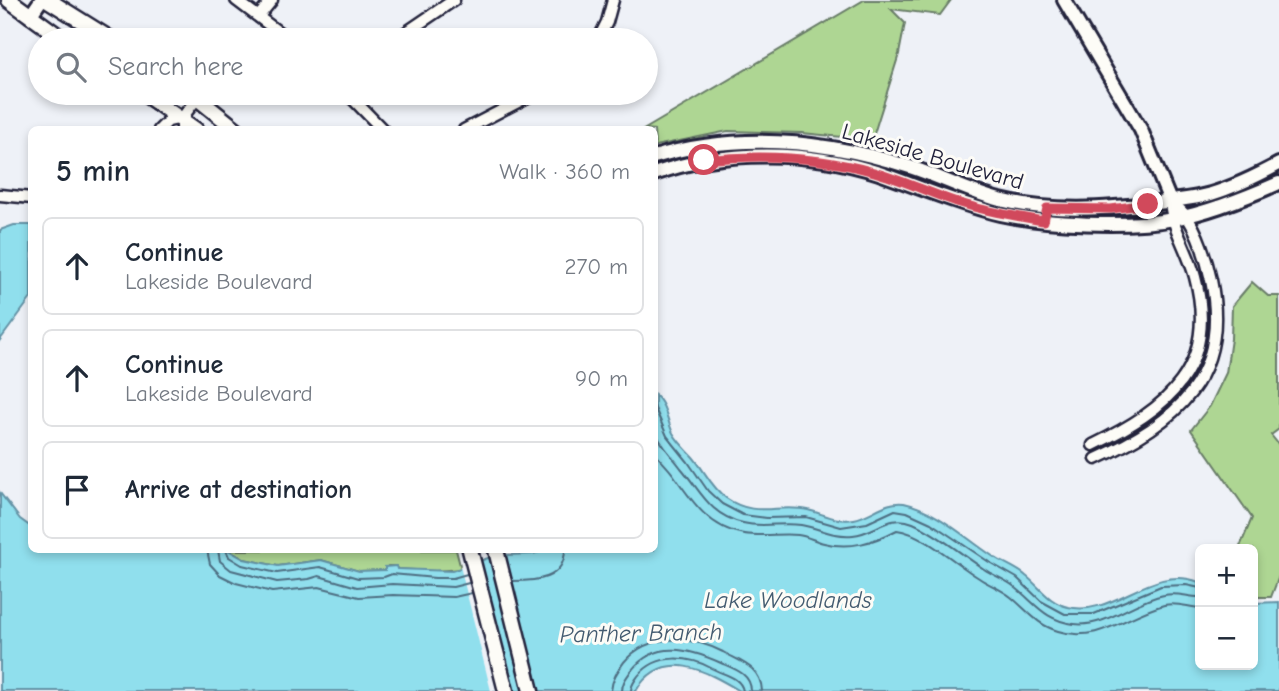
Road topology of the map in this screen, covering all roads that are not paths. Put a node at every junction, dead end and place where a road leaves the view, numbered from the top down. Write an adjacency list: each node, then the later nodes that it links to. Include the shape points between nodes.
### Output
1 (41, 0): 9 (street)
2 (48, 0): 12 (main road)
3 (236, 0): 10 (street)
4 (272, 0): 10 (street)
5 (454, 0): 14 (street)
6 (613, 0): 15 (street)
7 (1065, 0): 34 (street, via 1141,130)
8 (15, 2): 9 (main road)
9 (30, 16): 11 (main road)
10 (259, 16): 13 (street)
11 (47, 28)
12 (93, 28)
13 (274, 28)
14 (413, 28)
15 (604, 28)
16 (158, 105): 21 (main road)
17 (191, 105): 21 (street)
18 (207, 105): 23 (main road)
19 (359, 105): 24 (street)
20 (512, 105): 25 (street)
21 (182, 124): 22 (street, via 167,121)
22 (163, 126)
23 (232, 126)
24 (379, 126)
25 (472, 126)
26 (658, 156): 27 (street, Lakeside Boulevard, via 750,140 799,142)
27 (880, 159): 29 (street); 35 (street, Lakeside Boulevard)
28 (1279, 164): 34 (street, Lakeside Boulevard, via 1209,195)
29 (876, 172): 30 (street, Lakeside Boulevard, via 799,157 742,156 704,160); 35 (street, Lakeside Boulevard, via 1002,214)
30 (658, 173)
31 (1279, 183): 36 (street, Lakeside Boulevard)
32 (0, 195): 33 (street)
33 (28, 198)
34 (1170, 201): 35 (street, Lakeside Boulevard); 36 (street); 37 (street)
35 (1045, 215): 37 (street, Lakeside Boulevard, via 1117,223)
36 (1186, 216): 37 (street, Lakeside Boulevard); 39 (street, via 1200,244 1213,291 1210,358 1198,385 1170,416 1133,442)
37 (1172, 220): 38 (street, via 1190,260 1199,296 1197,353 1166,399)
38 (1093, 445)
39 (1096, 459)
40 (471, 553): 42 (main road)
41 (497, 553): 43 (main road)
42 (506, 691)
43 (531, 691)

